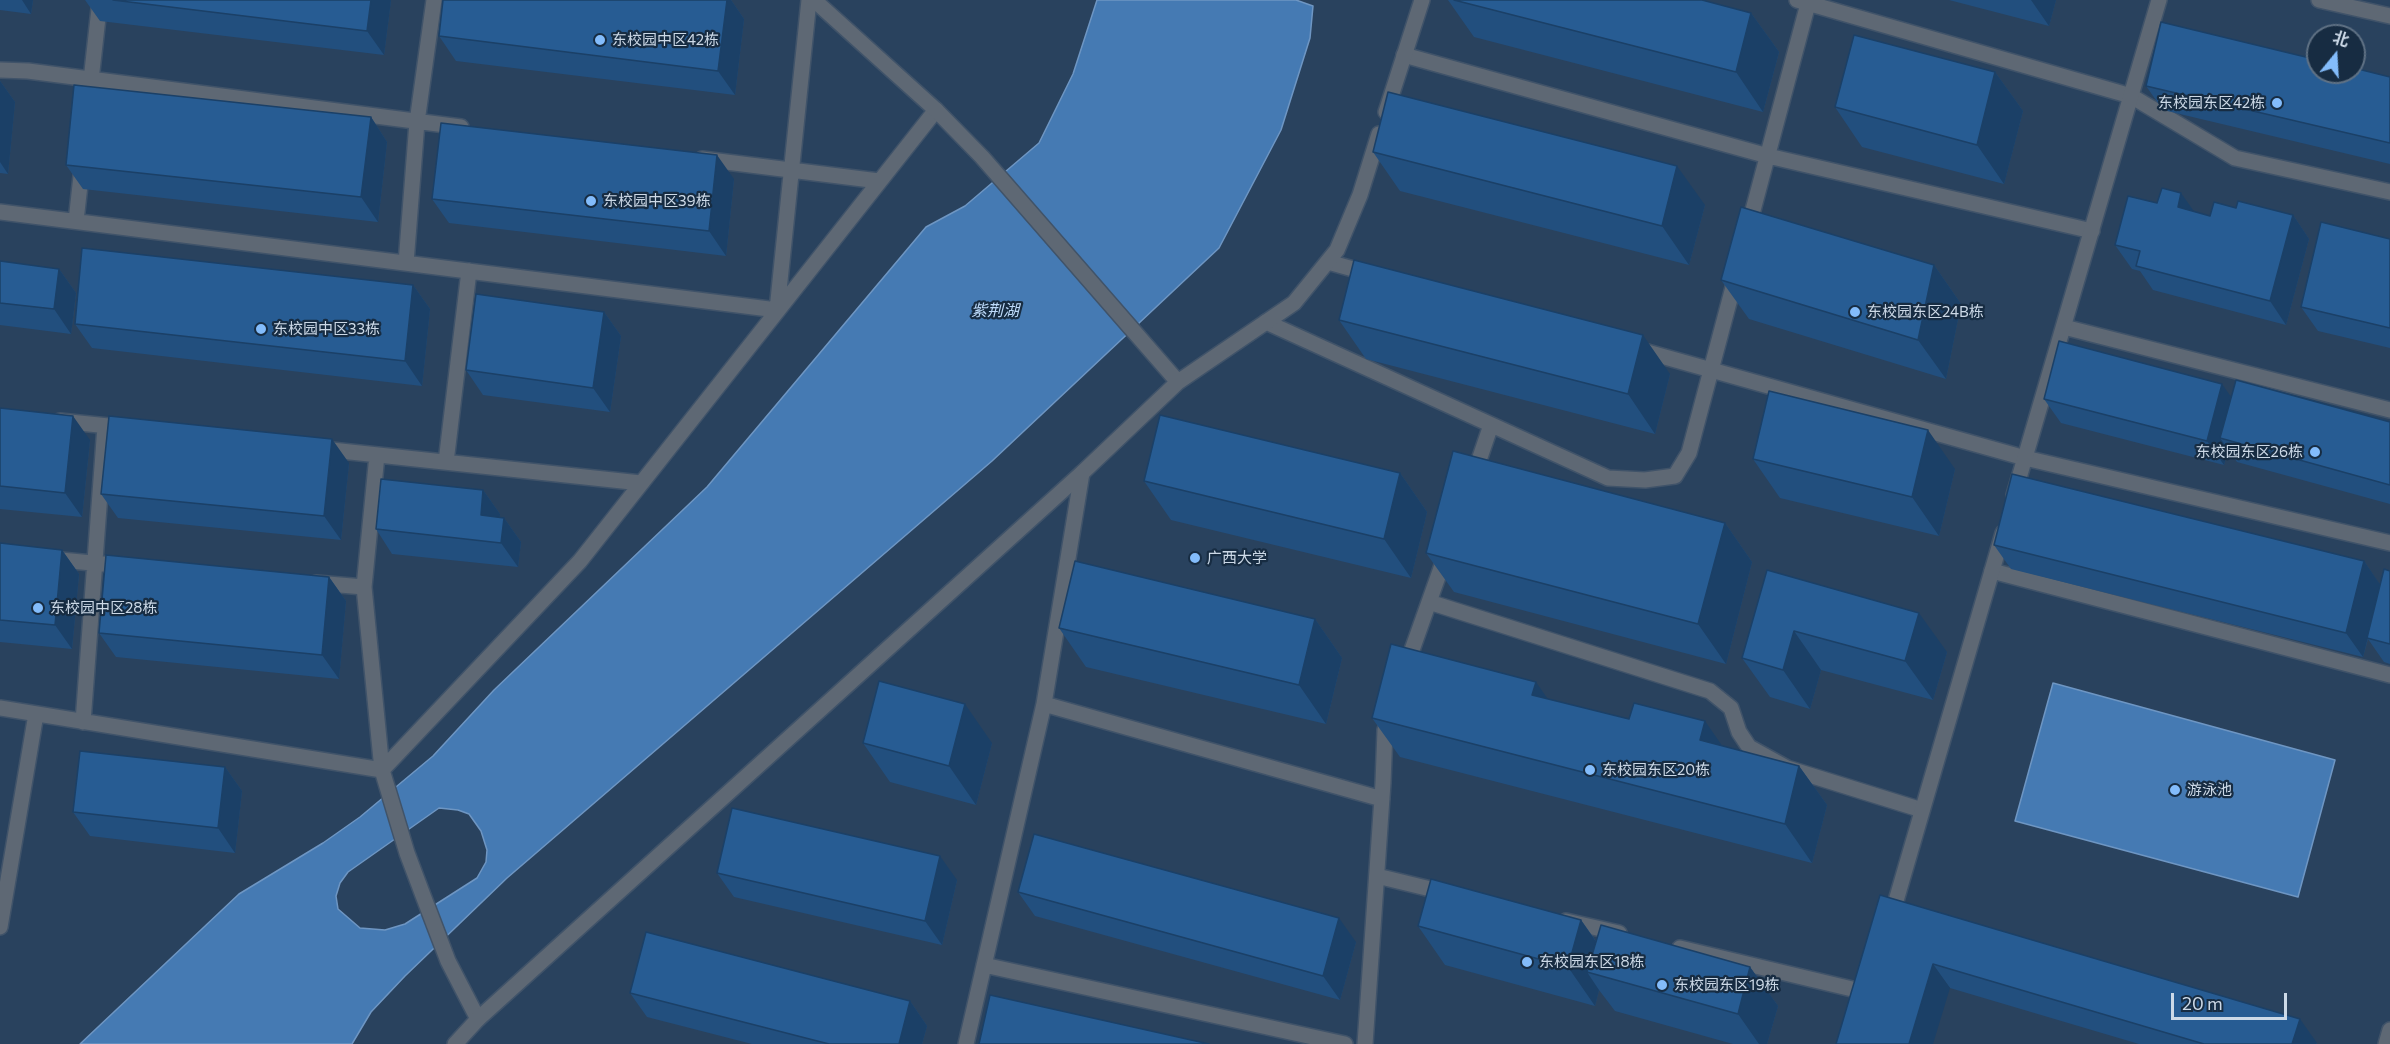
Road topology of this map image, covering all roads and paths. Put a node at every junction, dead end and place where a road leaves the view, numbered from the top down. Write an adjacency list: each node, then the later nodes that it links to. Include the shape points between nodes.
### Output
1 (100, 0): 12 (street)
2 (434, 0): 16 (street)
3 (808, 0): 21 (street)
4 (814, 0): 15 (street)
5 (1422, 0): 10 (street)
6 (2159, 0): 13 (street)
7 (2319, 0): 9 (street)
8 (1804, 1): 13 (street); 20 (street)
9 (2390, 16)
10 (1404, 55): 20 (street); 27 (street, via 1360,195)
11 (0, 70): 12 (street)
12 (91, 79): 14 (street); 16 (street)
13 (2131, 96): 23 (street, via 2235,158); 26 (street)
14 (89, 103)
15 (936, 110): 22 (street); 36 (street, via 982,157)
16 (417, 122): 17 (street); 28 (street)
17 (476, 129)
18 (84, 150): 25 (street)
19 (685, 156): 21 (street)
20 (1768, 156): 26 (street); 35 (street)
21 (790, 170): 22 (street); 31 (street)
22 (879, 181): 31 (street)
23 (2390, 192)
24 (0, 212): 25 (street)
25 (76, 221): 28 (street)
26 (2092, 231): 33 (street)
27 (1328, 262): 30 (street); 32 (street, via 1294,303)
28 (406, 263): 29 (street)
29 (469, 271): 31 (street); 45 (street)
30 (1384, 278)
31 (777, 310): 47 (street)
32 (1266, 322): 36 (street); 39 (street)
33 (2064, 327): 37 (street); 44 (street)
34 (1621, 345): 35 (street)
35 (1711, 370): 39 (street, via 1689,453 1675,476 1645,480 1608,478); 44 (street)
36 (1178, 382): 46 (street)
37 (2390, 410)
38 (47, 419): 40 (street)
39 (1491, 425): 48 (street)
40 (105, 426): 41 (street); 52 (street)
41 (141, 429)
42 (306, 447): 43 (street)
43 (377, 455): 45 (street); 56 (street)
44 (2025, 458): 50 (street); 54 (street)
45 (446, 462): 47 (street)
46 (1082, 473): 61 (street); 78 (street)
47 (641, 483): 65 (street, via 580,561)
48 (1468, 491)
49 (1453, 535): 57 (street)
50 (2390, 543)
51 (36, 557): 52 (street)
52 (95, 563): 53 (street); 64 (street)
53 (141, 567)
54 (1992, 571): 58 (street); 67 (street)
55 (305, 582): 56 (street)
56 (364, 587): 65 (street)
57 (1429, 602): 59 (street); 67 (street, via 1710,691 1731,708 1738,732 1749,747 1787,768)
58 (2390, 675)
59 (1403, 677)
60 (1396, 698): 66 (street, via 1384,730)
61 (1044, 704): 66 (street); 76 (street)
62 (0, 708): 63 (street)
63 (36, 714): 64 (street); 70 (street)
64 (83, 722): 65 (street)
65 (382, 770): 78 (street, via 407,853 448,961)
66 (1382, 799): 68 (street)
67 (1922, 810): 74 (street)
68 (1377, 876): 69 (street); 83 (street)
69 (1457, 895)
70 (2, 898): 72 (street)
71 (1548, 917): 73 (street)
72 (0, 927)
73 (1628, 936)
74 (1886, 936)
75 (1663, 944): 77 (street)
76 (984, 965): 81 (street); 82 (street)
77 (1869, 992)
78 (478, 1018): 80 (street)
79 (2390, 1030): 84 (street)
80 (455, 1044)
81 (966, 1044)
82 (1345, 1044)
83 (1365, 1044)
84 (2386, 1044)

